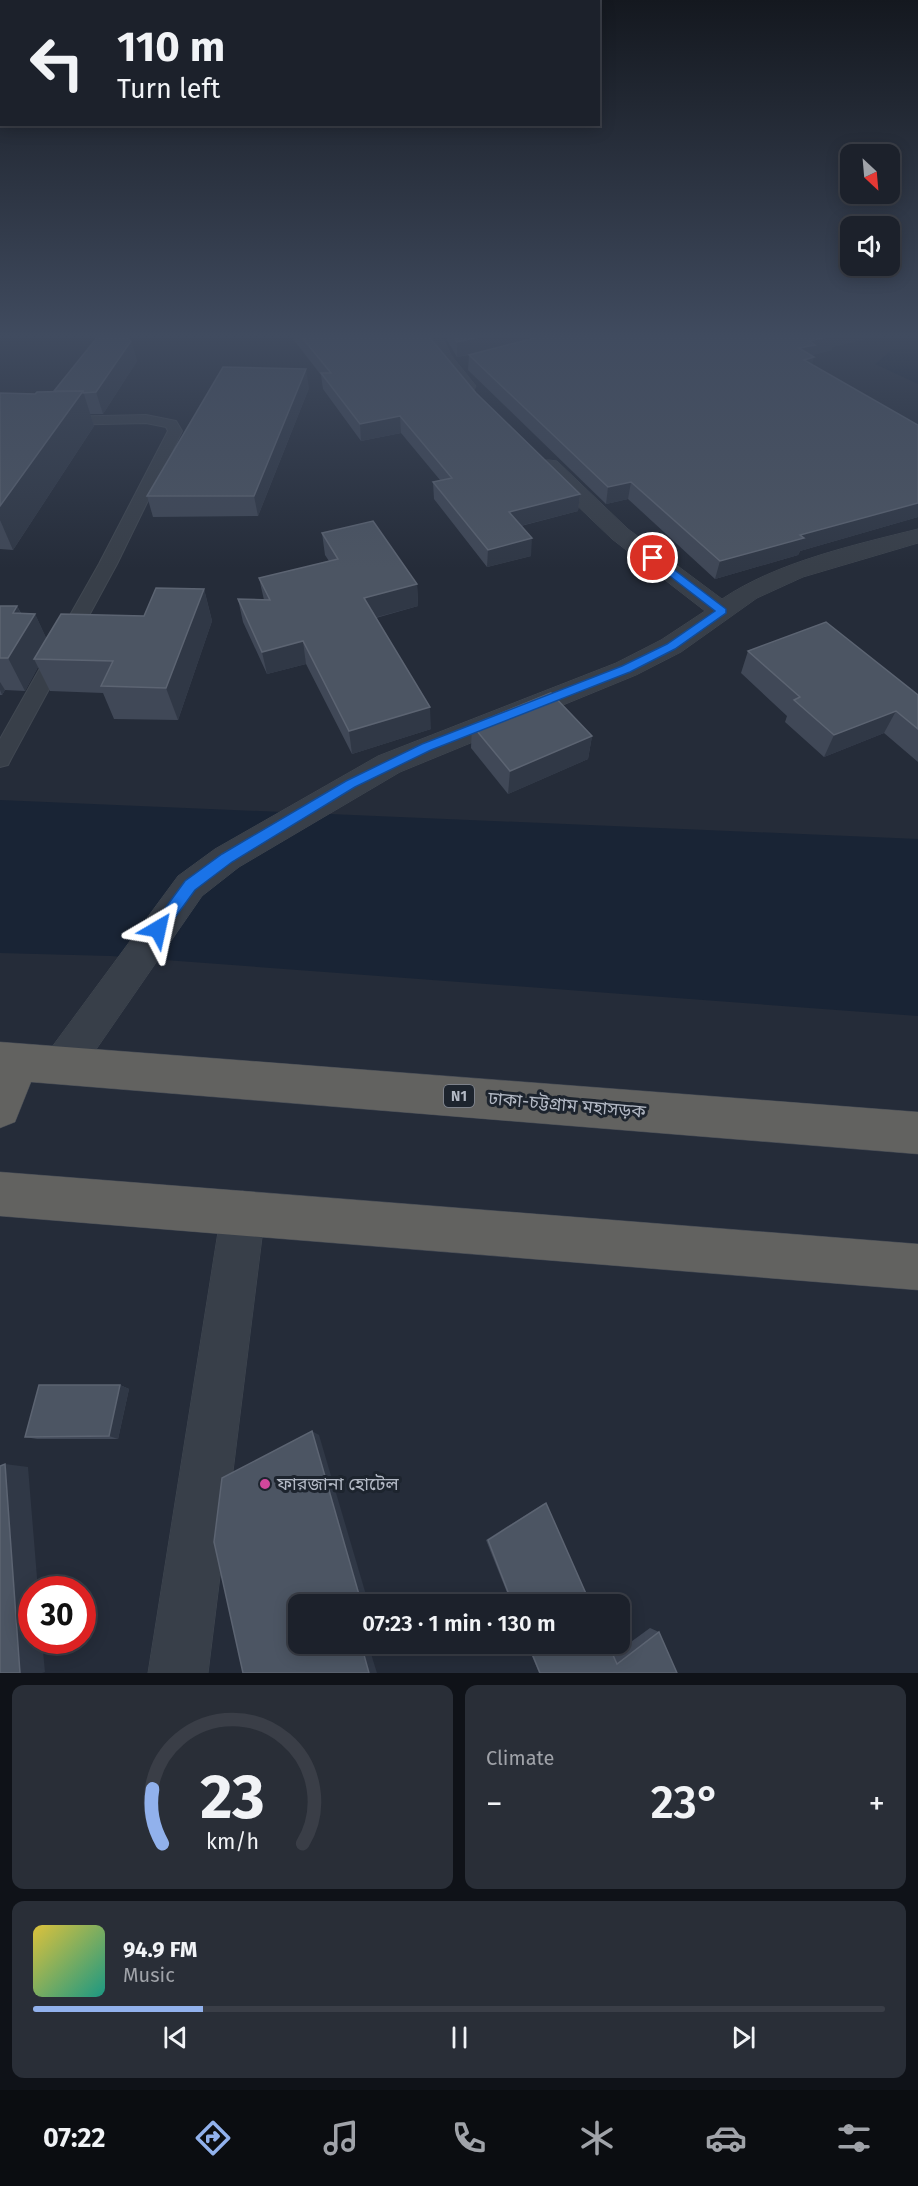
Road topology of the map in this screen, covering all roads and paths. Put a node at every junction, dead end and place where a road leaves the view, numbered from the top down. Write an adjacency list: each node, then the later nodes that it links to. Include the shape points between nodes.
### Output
1 (49, 421): 5 (lane, via 146,419 171,424 175,431 108,564)
2 (533, 451): 4 (street, via 620,534)
3 (918, 536): 4 (street, via 794,572 748,593)
4 (722, 611): 7 (street, via 671,646 626,669 389,764 227,858 190,886)
5 (0, 759)
6 (10, 1061): 7 (highway, ঢাকা-চট্টগ্রাম মহাসড়ক / N1); 8 (highway)
7 (63, 1064): 9 (highway, ঢাকা-চট্টগ্রাম মহাসড়ক / N1)
8 (0, 1108)
9 (918, 1133)
10 (0, 1194): 11 (highway)
11 (243, 1213): 12 (highway); 13 (street)
12 (918, 1267)
13 (177, 1673)

